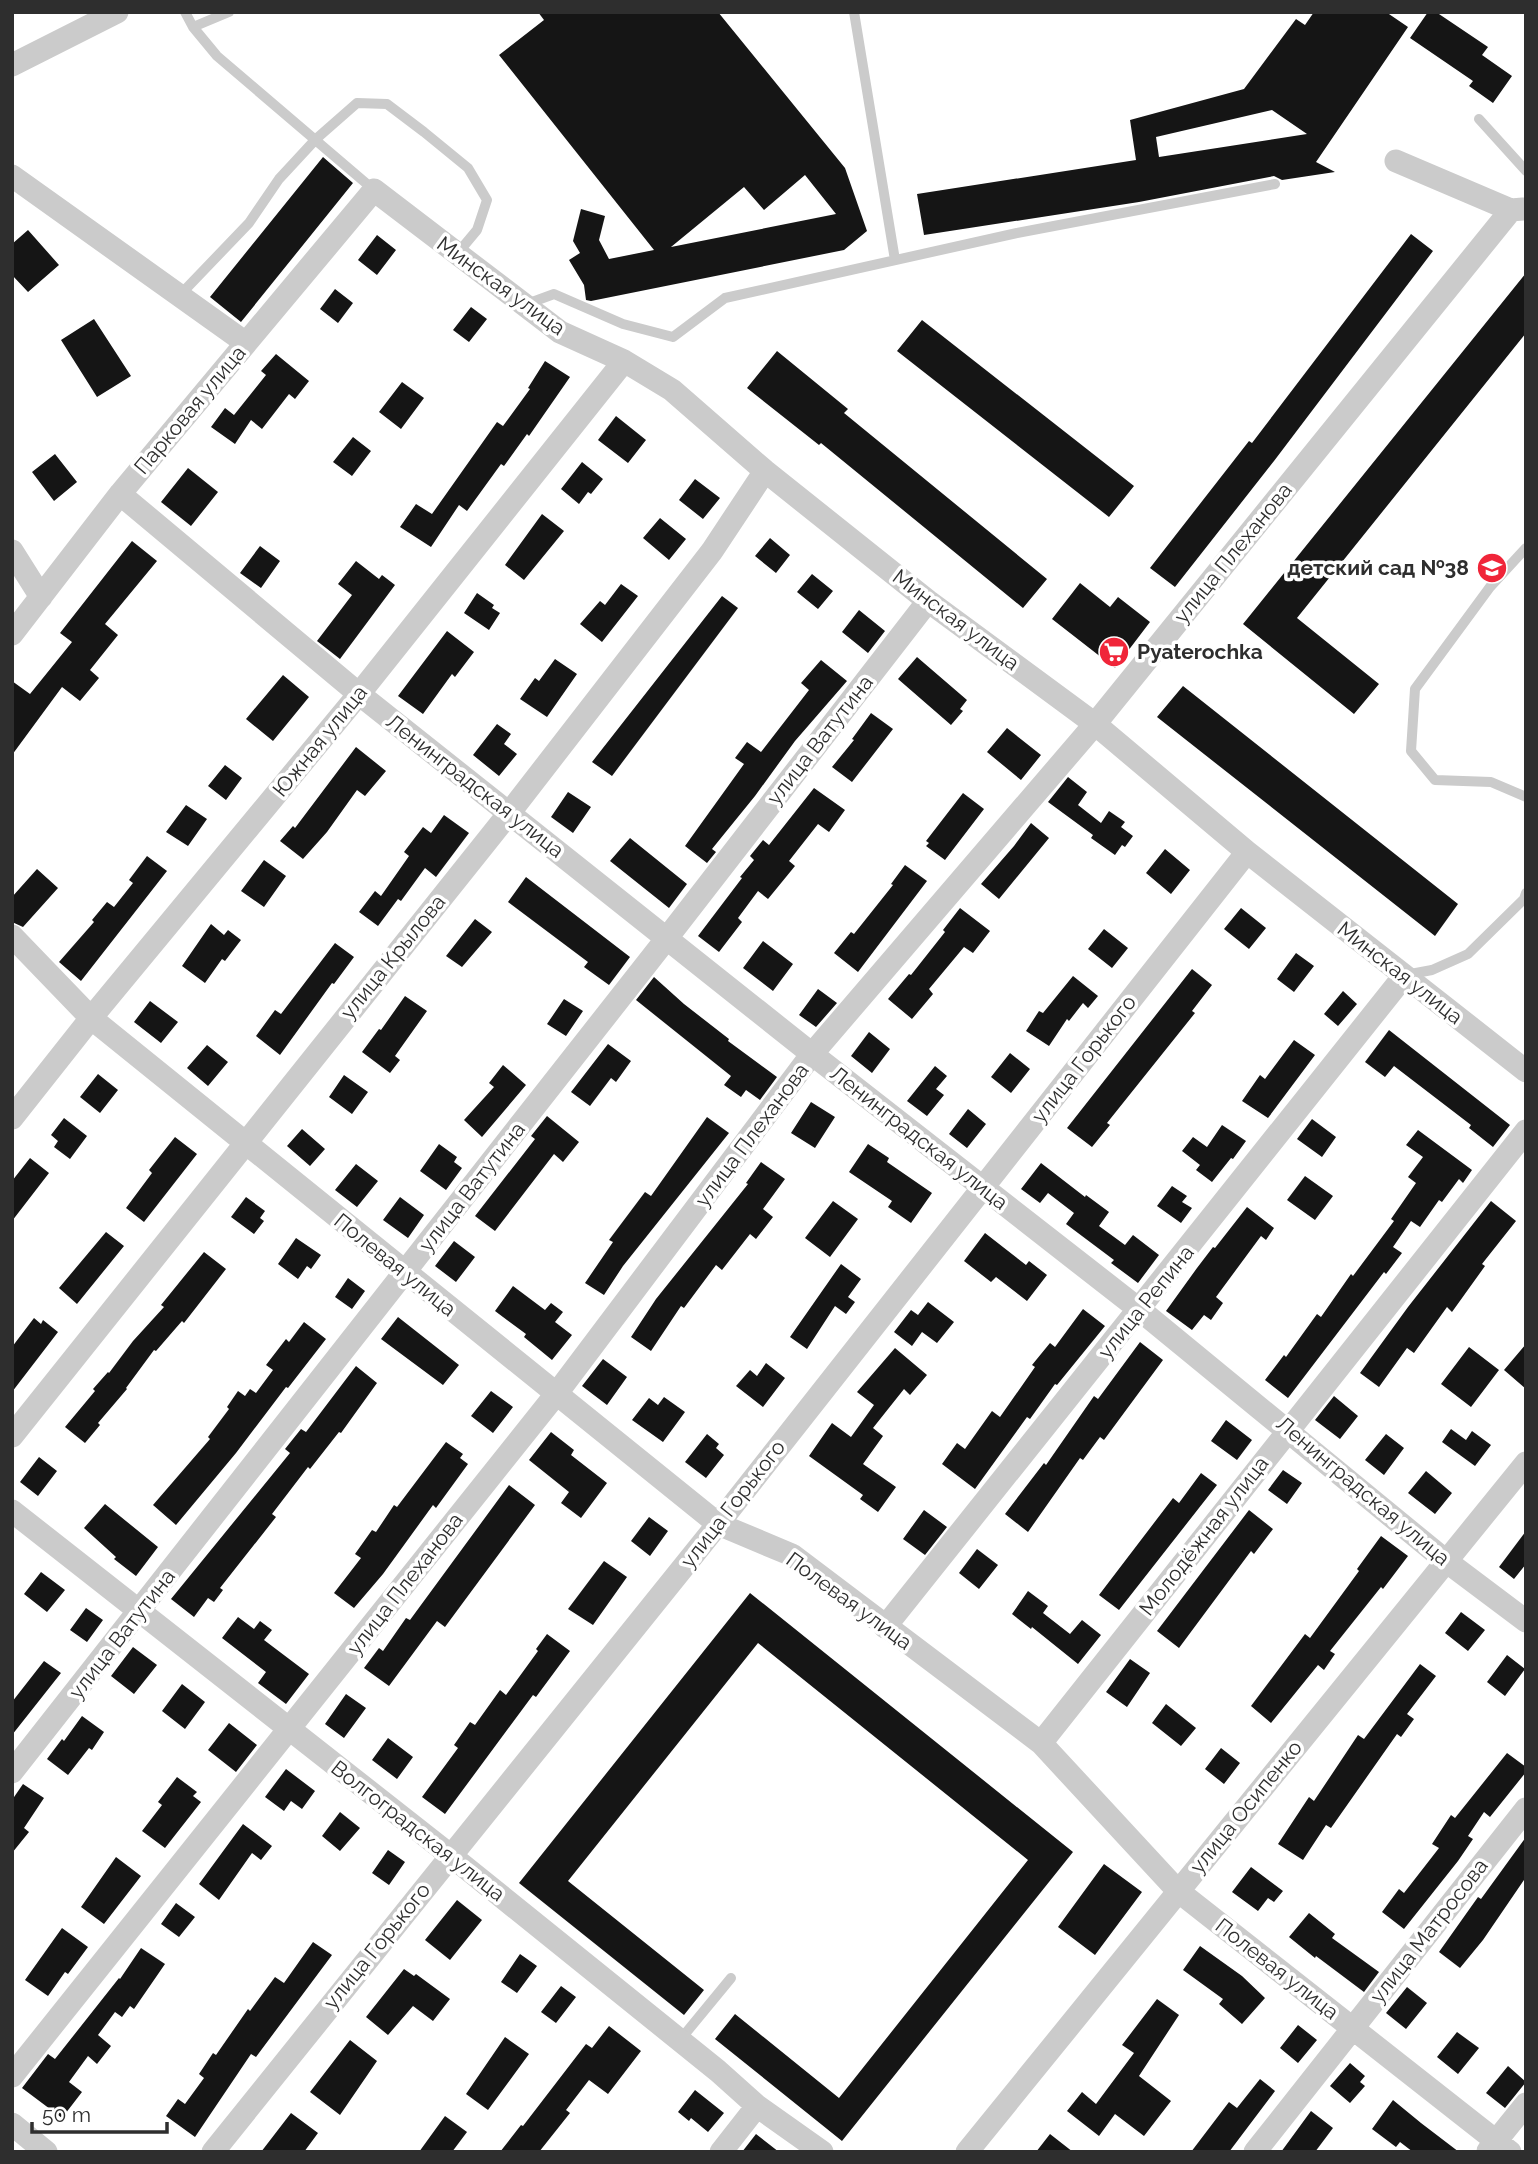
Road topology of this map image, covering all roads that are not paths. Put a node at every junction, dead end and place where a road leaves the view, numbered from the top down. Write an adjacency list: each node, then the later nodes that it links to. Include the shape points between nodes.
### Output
1 (117, 12): 6 (street)
2 (185, 12): 5 (lane)
3 (229, 12): 5 (lane)
4 (854, 12): 16 (lane)
5 (193, 27): 8 (lane, via 217,56)
6 (12, 65)
7 (1479, 119): 10 (lane)
8 (316, 139): 13 (lane); 15 (lane, via 358,103 387,104 424,132 468,168 487,200 477,230); 17 (lane, via 279,179 249,223)
9 (1396, 161): 14 (street)
10 (1526, 171)
11 (12, 176): 17 (street)
12 (1275, 184): 16 (lane)
13 (374, 190): 15 (street, Минская улица); 19 (street, Парковая улица)
14 (1518, 209): 29 (street, улица Плеханова)
15 (457, 254): 18 (street, Минская улица)
16 (895, 260): 18 (lane, via 725,298 673,338 623,324 554,294)
17 (179, 296): 19 (street)
18 (524, 305): 20 (street, Минская улица, via 560,332)
19 (246, 343): 22 (street, Парковая улица)
20 (624, 361): 21 (street, Минская улица, via 672,390); 28 (street, Южная улица)
21 (765, 471): 26 (street, Минская улица); 31 (street, улица Крылова, via 712,551)
22 (120, 494): 25 (street, Парковая улица); 28 (street, Ленинградская улица)
23 (1526, 548): 30 (lane, via 1490,587 1415,689 1411,751 1435,780 1491,782)
24 (12, 551): 25 (street)
25 (41, 597): 27 (street, Парковая улица)
26 (928, 601): 29 (street, Минская улица); 35 (street, улица Ватутина)
27 (12, 634)
28 (359, 694): 31 (street, Ленинградская улица); 37 (street, Южная улица)
29 (1095, 724): 32 (street, Минская улица); 38 (street, улица Плеханова)
30 (1526, 797)
31 (510, 812): 35 (street, Ленинградская улица); 42 (street, улица Крылова)
32 (1247, 852): 36 (street, Минская улица); 43 (street, улица Горького)
33 (1526, 893): 36 (lane, via 1468,954)
34 (12, 936): 37 (street, Полевая улица)
35 (667, 938): 38 (street, Ленинградская улица); 44 (street, улица Ватутина)
36 (1404, 976): 39 (street, Минская улица); 45 (street, улица Репина)
37 (90, 1018): 40 (street, Южная улица); 42 (street, Полевая улица)
38 (812, 1054): 43 (street, Ленинградская улица); 46 (street, улица Плеханова)
39 (1526, 1071)
40 (12, 1118)
41 (1526, 1131): 47 (street, Молодёжная улица)
42 (244, 1144): 44 (street, Полевая улица); 48 (street, улица Крылова)
43 (982, 1187): 45 (street, Ленинградская улица); 51 (street, улица Горького)
44 (405, 1273): 46 (street, Полевая улица); 53 (street, улица Ватутина)
45 (1140, 1310): 47 (street, Ленинградская улица); 55 (street, улица Репина)
46 (557, 1393): 51 (street, Полевая улица); 56 (street, улица Плеханова)
47 (1288, 1429): 52 (street, Ленинградская улица); 57 (street, Молодёжная улица)
48 (12, 1436)
49 (1526, 1463): 52 (street, улица Осипенко)
50 (12, 1511): 53 (street, Волгоградская улица)
51 (718, 1524): 55 (street, Полевая улица, via 792,1555); 60 (street, улица Горького)
52 (1446, 1561): 54 (street, Ленинградская улица); 61 (street, улица Осипенко)
53 (140, 1611): 56 (street, Волгоградская улица); 58 (street, улица Ватутина)
54 (1526, 1621)
55 (885, 1627): 57 (street, Полевая улица)
56 (289, 1731): 60 (street, Волгоградская улица); 65 (street, улица Плеханова)
57 (1041, 1744): 61 (street, Полевая улица)
58 (12, 1772)
59 (1526, 1809): 63 (street, улица Матросова)
60 (450, 1855): 64 (street, Волгоградская улица); 71 (street, улица Горького)
61 (1178, 1891): 63 (street, Полевая улица); 74 (street, улица Осипенко)
62 (731, 1978): 64 (lane)
63 (1352, 2029): 69 (street, Полевая улица); 75 (street, улица Матросова)
64 (680, 2040): 67 (street, Волгоградская улица)
65 (12, 2076)
66 (1526, 2104): 69 (street)
67 (757, 2106): 72 (street); 73 (street, Волгоградская улица)
68 (12, 2123): 70 (street)
69 (1498, 2148)
70 (40, 2150)
71 (213, 2152)
72 (721, 2152)
73 (822, 2152)
74 (968, 2152)
75 (1255, 2152)

